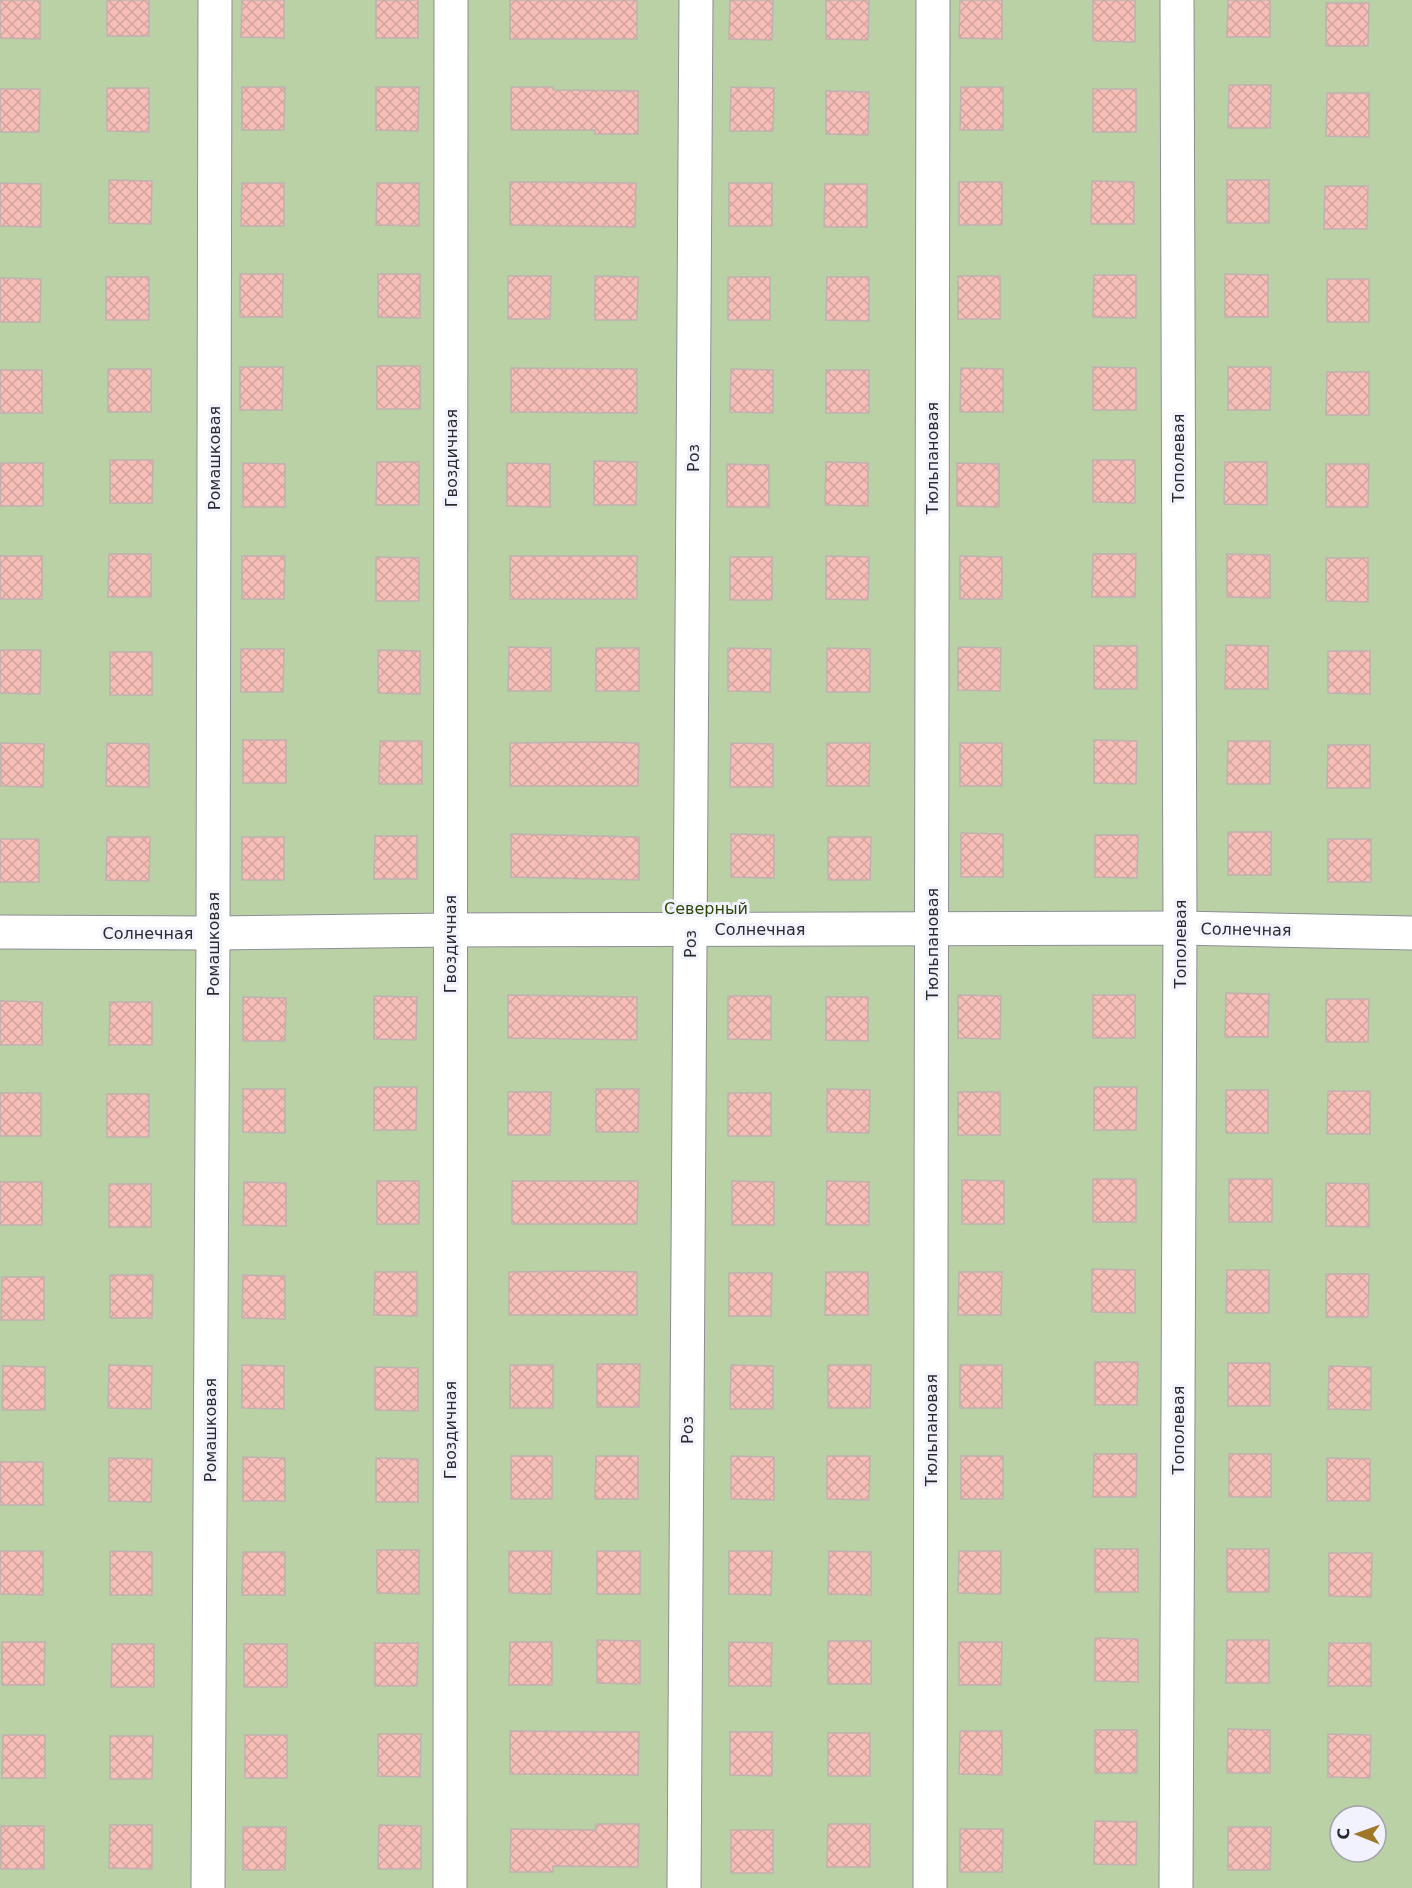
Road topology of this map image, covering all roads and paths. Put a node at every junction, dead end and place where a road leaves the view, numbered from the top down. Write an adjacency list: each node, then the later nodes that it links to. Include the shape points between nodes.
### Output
1 (215, 0): 11 (street, Ромашковая)
2 (452, 0): 8 (street, Гвоздичная)
3 (696, 0): 7 (street, Роз)
4 (933, 0): 9 (street, Тюльпановая)
5 (1177, 0): 6 (street, Тополевая)
6 (1180, 928): 9 (street, Солнечная); 12 (street, Солнечная); 17 (street, Тополевая)
7 (690, 929): 8 (street, Солнечная); 9 (street, Солнечная); 15 (street, Роз)
8 (450, 930): 11 (street, Солнечная); 14 (street, Гвоздичная)
9 (932, 930): 16 (street, Тюльпановая)
10 (0, 932): 11 (street, Солнечная)
11 (213, 933): 13 (street, Ромашковая)
12 (1412, 933)
13 (208, 1888)
14 (450, 1888)
15 (684, 1888)
16 (930, 1888)
17 (1176, 1888)

